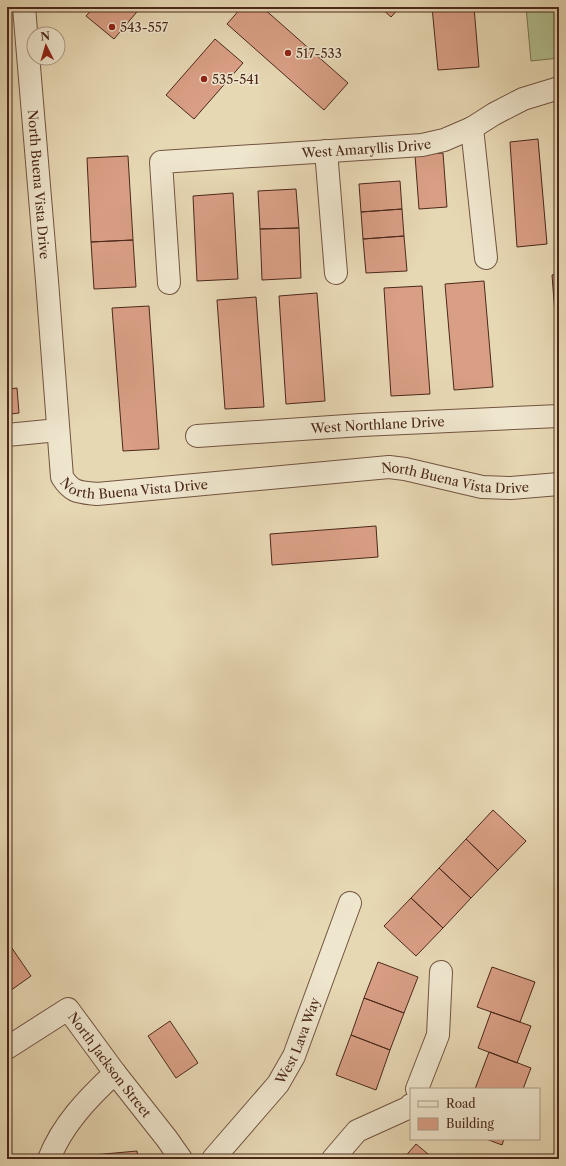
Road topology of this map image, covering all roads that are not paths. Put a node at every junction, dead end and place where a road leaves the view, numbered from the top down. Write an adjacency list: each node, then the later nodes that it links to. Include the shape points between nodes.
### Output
1 (24, 7): 9 (street, North Buena Vista Drive)
2 (559, 88): 3 (street, West Amaryllis Drive, via 523,99)
3 (472, 128): 4 (street, West Amaryllis Drive, via 444,140 422,145); 5 (street)
4 (326, 151): 6 (street); 7 (street, West Amaryllis Drive, via 161,162)
5 (486, 258)
6 (336, 274)
7 (169, 283)
8 (559, 416): 11 (street, West Northlane Drive)
9 (58, 430): 10 (street); 12 (street, North Buena Vista Drive, via 62,477 68,486 78,492 97,494 389,467 482,487 511,488)
10 (7, 435)
11 (197, 436)
12 (559, 484)
13 (350, 902): 21 (street, West Lava Way, via 294,1056 278,1084)
14 (441, 972): 17 (street, via 438,1034)
15 (7, 1048): 16 (street, North Jackson Street, via 68,1009)
16 (115, 1073): 19 (street, via 70,1120); 20 (street, North Jackson Street)
17 (417, 1088)
18 (410, 1107): 22 (street, via 357,1131)
19 (49, 1159)
20 (181, 1159)
21 (213, 1159)
22 (334, 1159)

